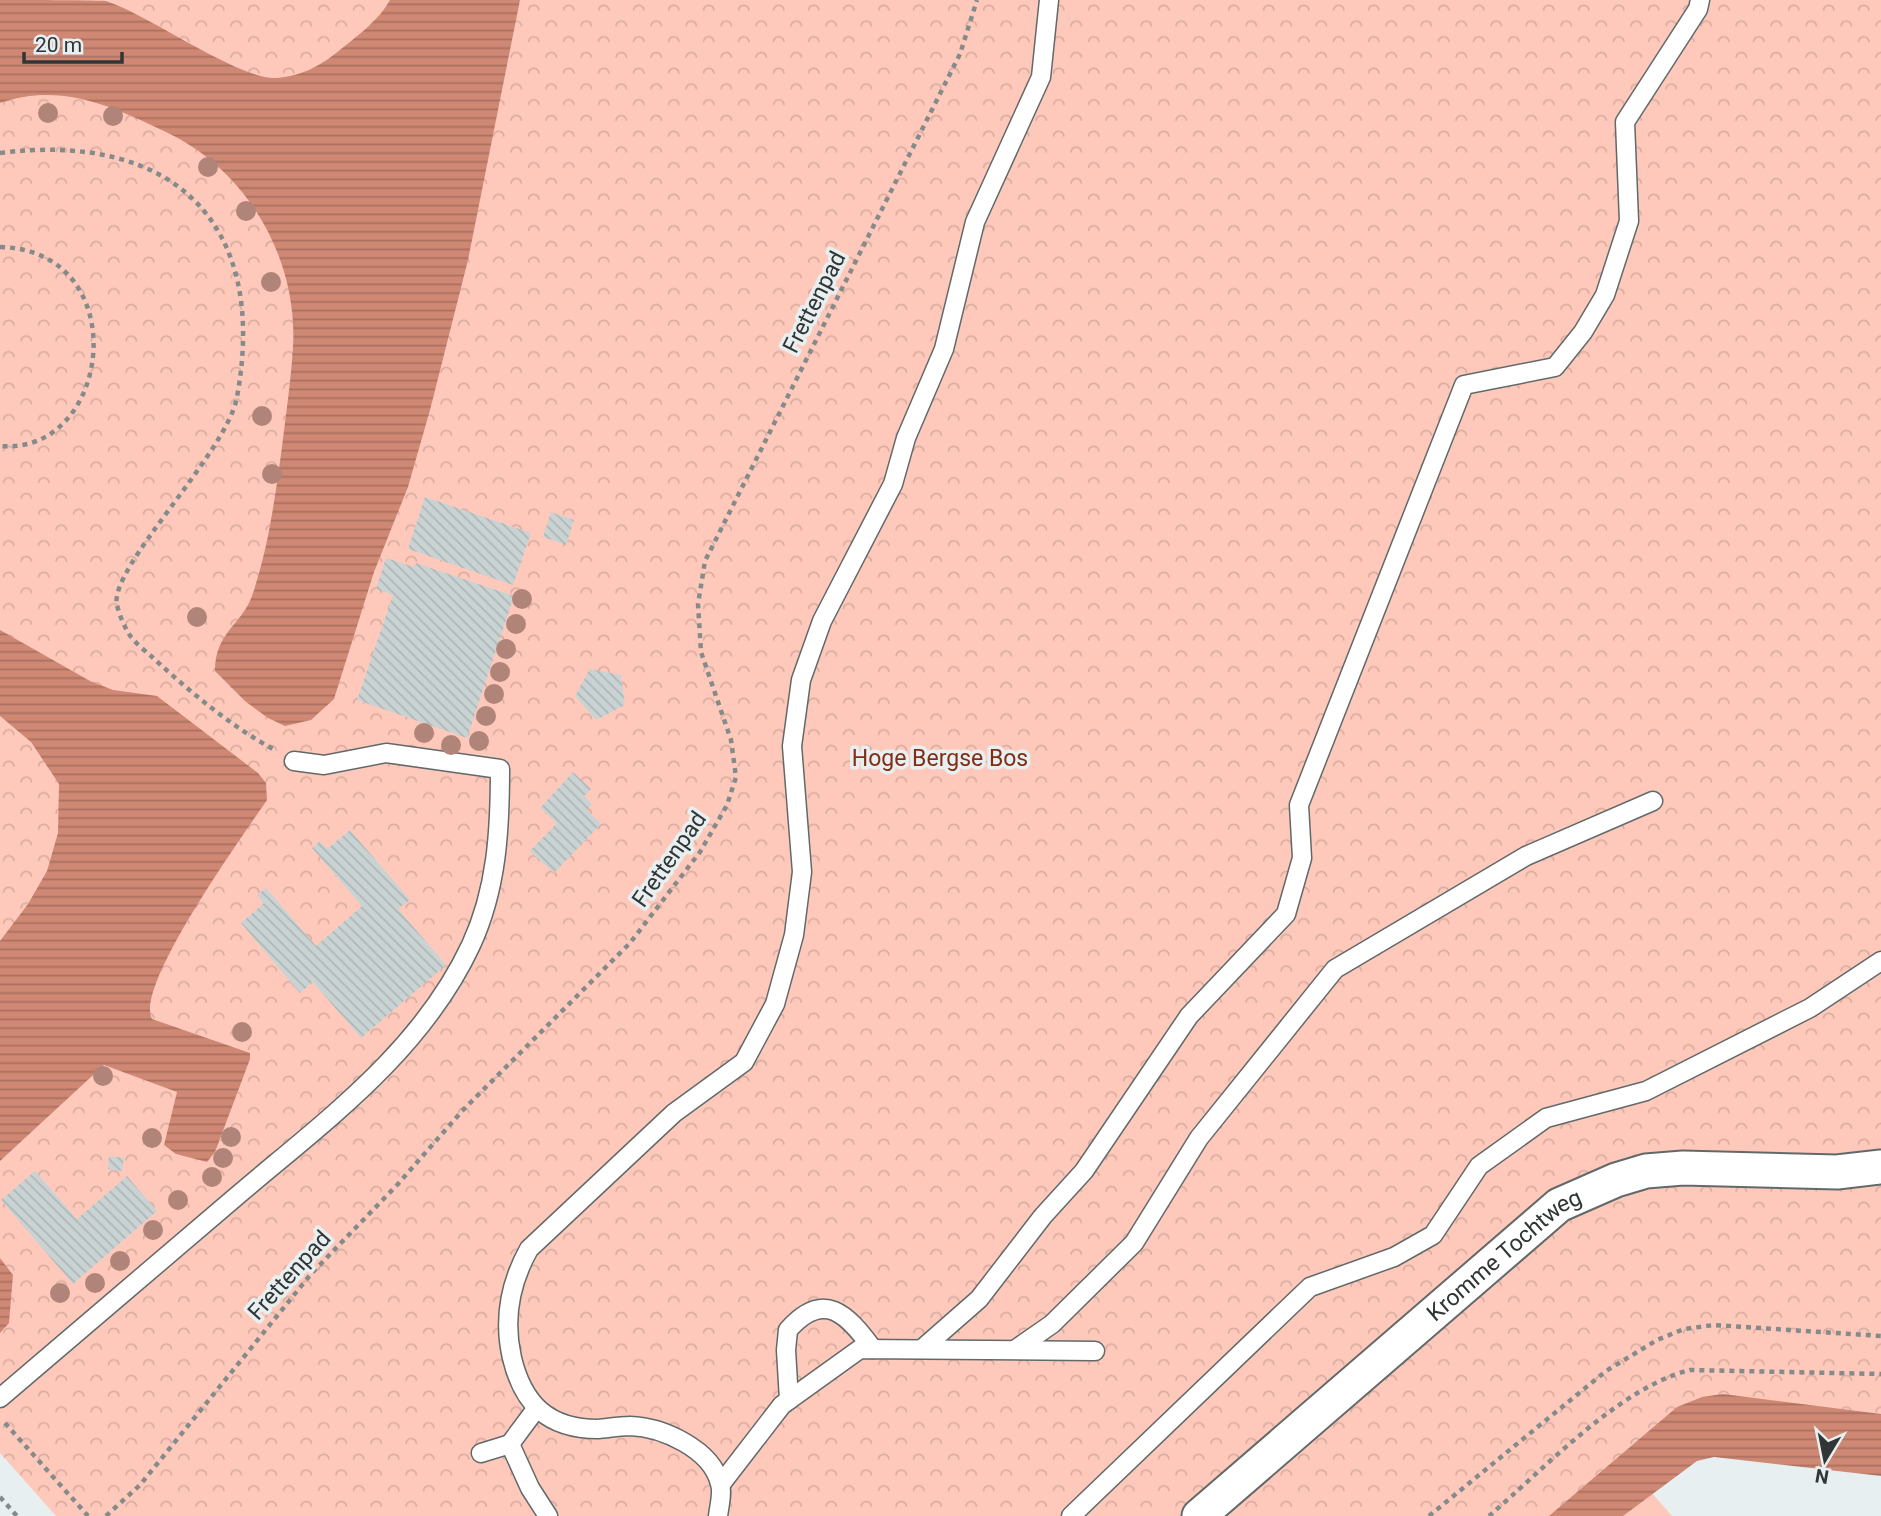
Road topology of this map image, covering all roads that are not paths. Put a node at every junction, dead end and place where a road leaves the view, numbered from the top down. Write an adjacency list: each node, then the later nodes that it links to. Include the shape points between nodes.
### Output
1 (1049, 0): 13 (lane, via 1041,77 975,222 944,349 906,438 893,484 821,621 801,680 792,746 802,872 794,935 775,1004 744,1062 674,1113 529,1249 516,1272 509,1345 516,1377)
2 (1700, 0): 8 (lane, via 1625,122 1629,221 1605,295 1588,323 1555,367 1464,385 1299,804 1302,858 1286,914 1189,1016 1084,1171 979,1298)
3 (294, 761): 11 (lane, via 324,765 386,753 500,769 500,836 490,890 471,944 444,995 381,1074)
4 (1653, 801): 9 (lane, via 1526,856 1335,969 1199,1138 1134,1243 1052,1324)
5 (1881, 961): 19 (lane, via 1810,1008 1646,1091 1546,1118 1479,1166 1433,1236 1394,1257 1310,1287)
6 (1881, 1167): 20 (street, Kromme Tochtweg, via 1837,1172 1646,1171 1559,1205)
7 (873, 1349): 8 (lane); 12 (lane, via 860,1349); 12 (lane, via 841,1314 825,1307 810,1310 788,1330)
8 (922, 1349): 9 (lane)
9 (1016, 1349): 10 (lane)
10 (1095, 1351)
11 (0, 1398)
12 (789, 1400): 16 (lane)
13 (536, 1409): 14 (lane); 16 (lane, via 568,1425 596,1429 631,1426 669,1434 704,1458)
14 (510, 1444): 15 (lane); 17 (lane)
15 (481, 1453)
16 (721, 1484): 18 (lane)
17 (548, 1516)
18 (718, 1516)
19 (1071, 1516)
20 (1199, 1516)

